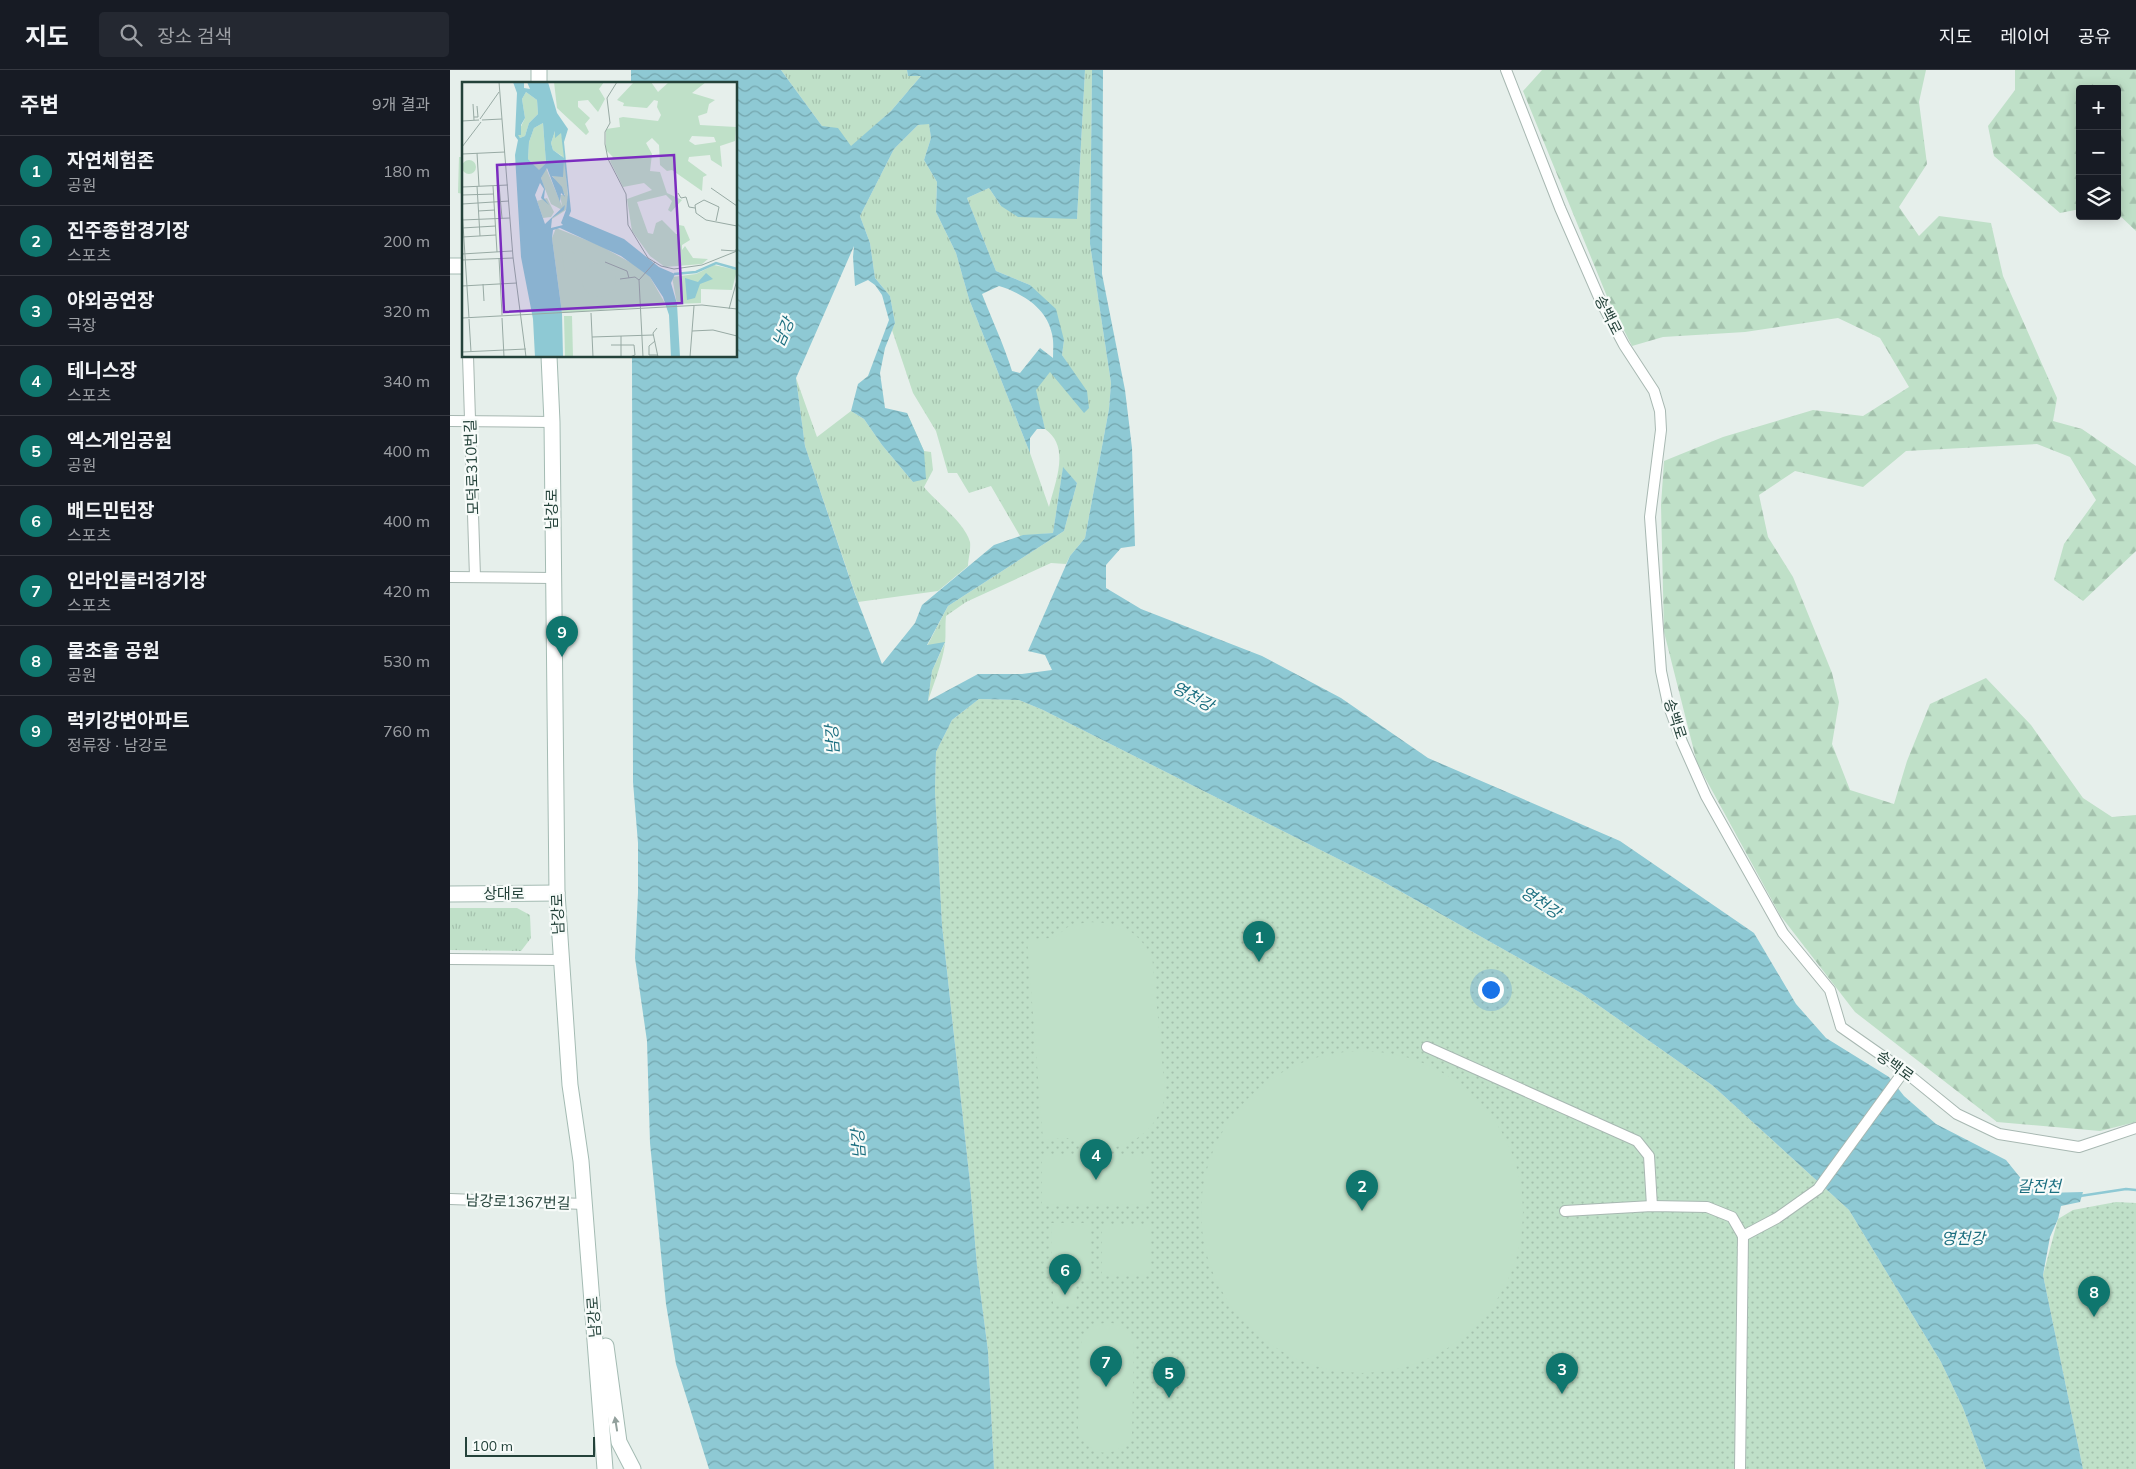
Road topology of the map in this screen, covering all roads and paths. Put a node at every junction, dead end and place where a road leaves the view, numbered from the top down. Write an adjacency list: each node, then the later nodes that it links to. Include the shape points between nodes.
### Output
1 (1506, 70): 15 (street, 송백로, via 1578,251 1624,345 1654,391 1660,412 1661,430 1650,517 1657,624 1661,671 1668,704 1682,742 1706,796 1783,933 1830,990 1841,1027)
2 (468, 358): 4 (street, 모덕로310번길)
3 (549, 358): 6 (street, 남강로)
4 (471, 420): 5 (street); 6 (street); 8 (street, 모덕로310번길)
5 (450, 421)
6 (552, 422): 9 (street, 남강로)
7 (450, 577): 8 (street)
8 (475, 577): 9 (street)
9 (552, 578): 10 (street, 남강로)
10 (557, 893): 11 (street, 상대로); 13 (street, 남강로)
11 (450, 894)
12 (450, 959): 13 (street)
13 (561, 960): 17 (street, 남강로, via 570,1085)
14 (1427, 1047): 20 (street, via 1637,1141 1648,1156)
15 (1904, 1071): 16 (street, 송백로, via 1957,1114 1999,1134 2079,1147); 22 (street, via 1818,1189 1777,1218)
16 (2136, 1128)
17 (581, 1161): 19 (street, 남강로); 24 (street, one-way to 17, via 619,1442)
18 (450, 1199): 19 (street, 남강로1367번길)
19 (585, 1204): 23 (street, 남강로)
20 (1652, 1206): 21 (street); 22 (street, via 1707,1207 1732,1217)
21 (1565, 1211)
22 (1743, 1236): 25 (street)
23 (605, 1469)
24 (633, 1469)
25 (1740, 1469)

